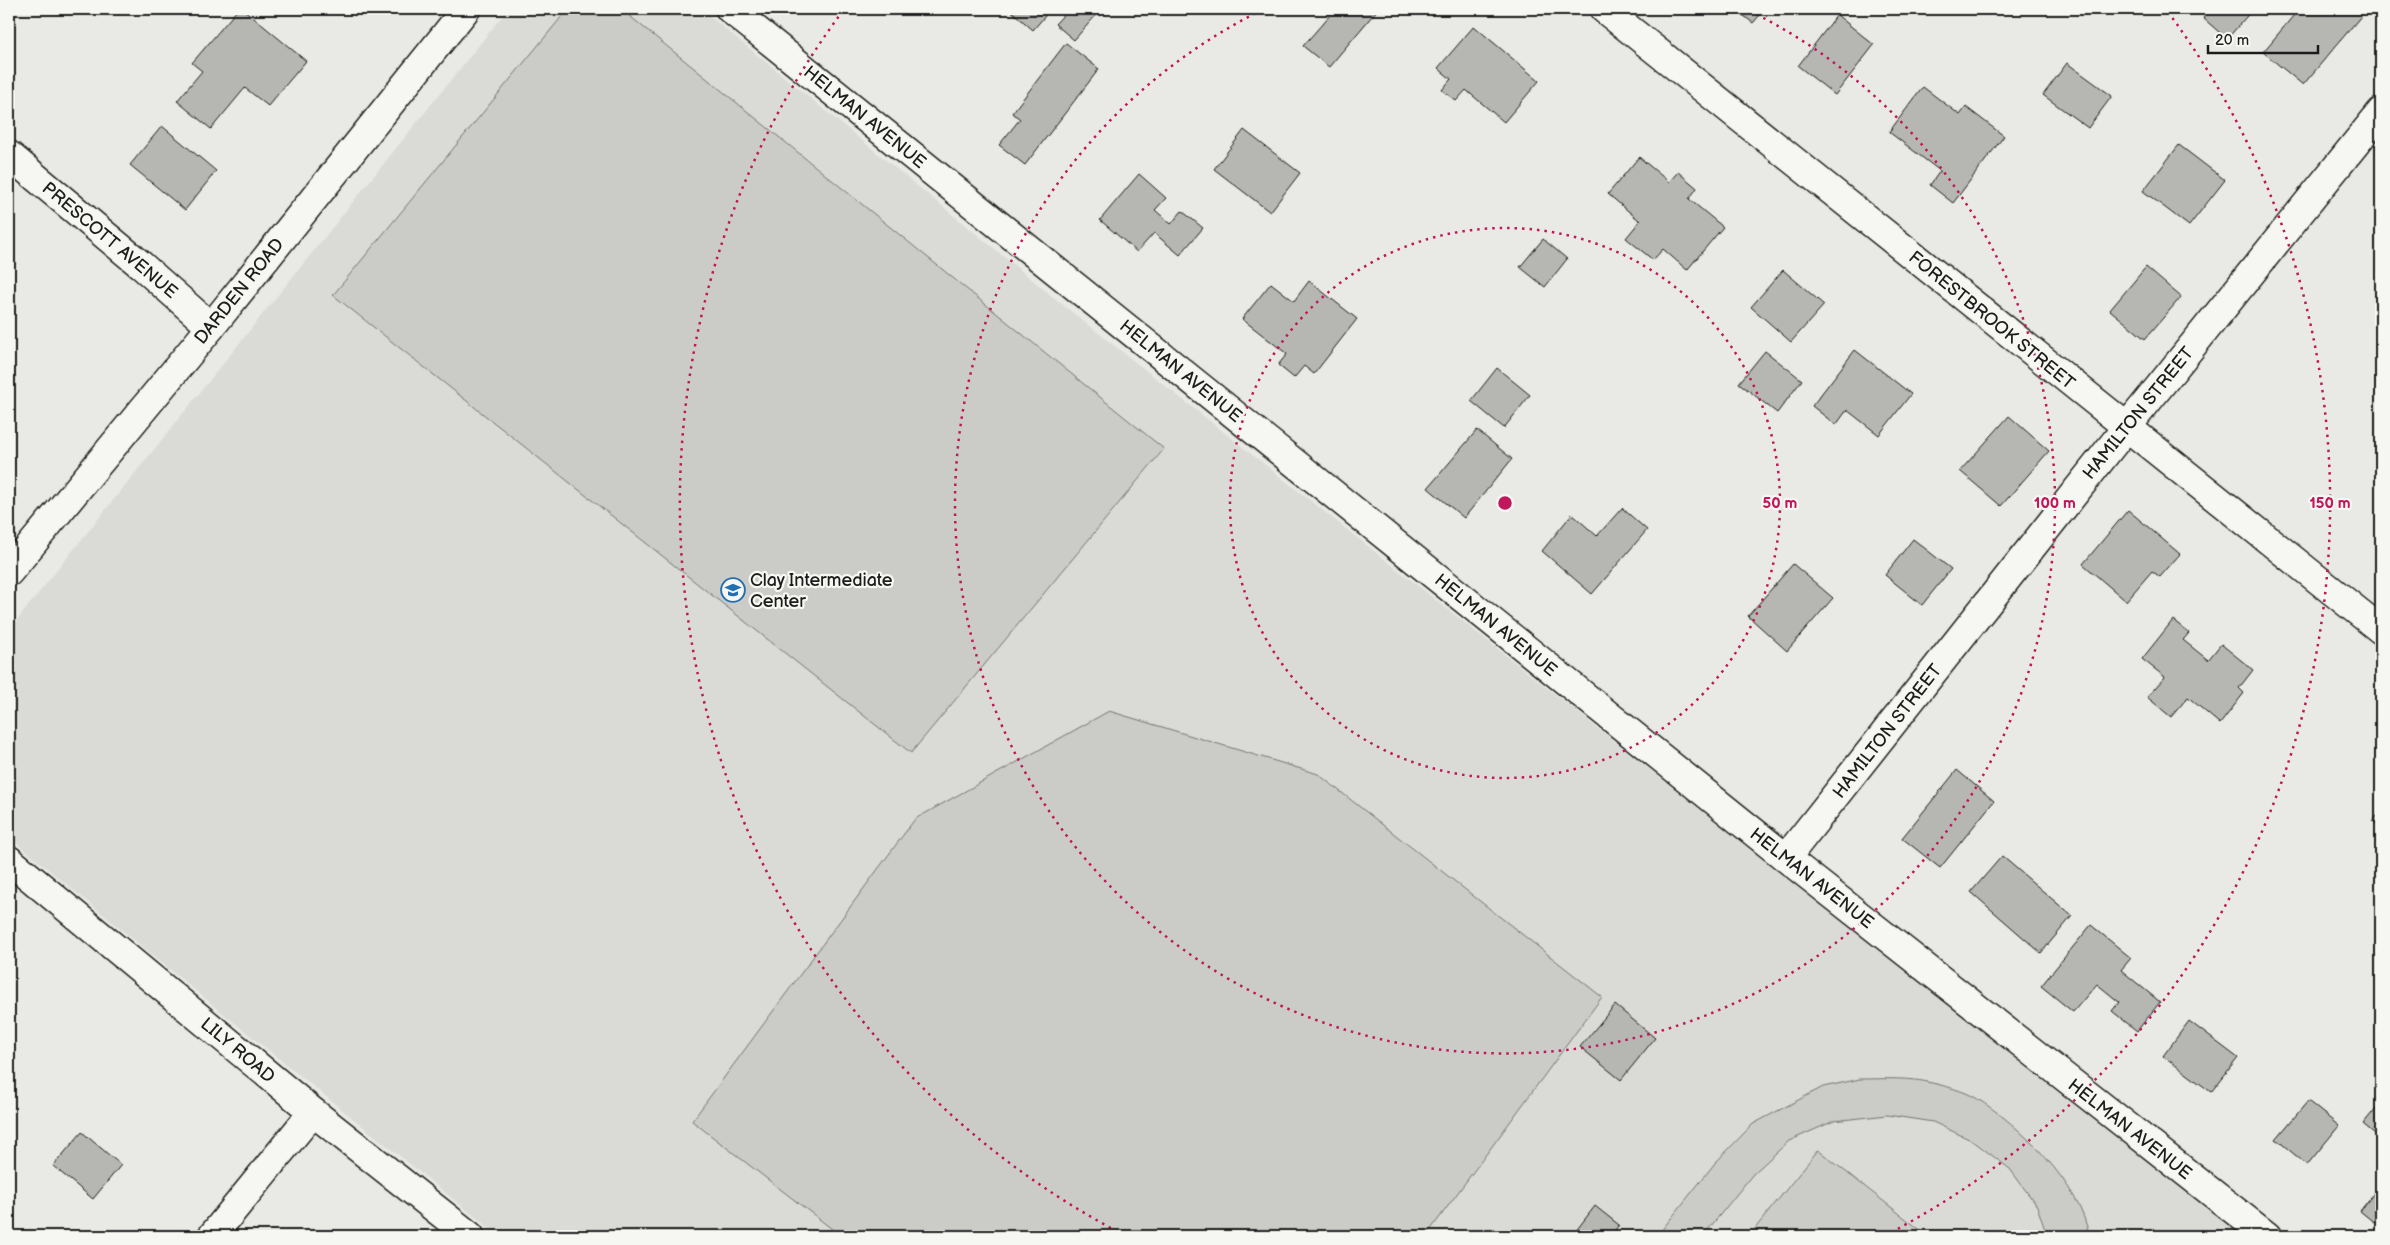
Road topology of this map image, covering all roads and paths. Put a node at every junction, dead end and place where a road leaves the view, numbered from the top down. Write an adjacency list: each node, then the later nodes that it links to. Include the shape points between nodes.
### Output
1 (466, 9): 6 (street, DARDEN ROAD)
2 (730, 9): 10 (street, HELMAN AVENUE)
3 (1604, 9): 7 (street, FORESTBROOK STREET)
4 (2381, 112): 7 (street, HAMILTON STREET)
5 (9, 155): 6 (street, PRESCOTT AVENUE)
6 (211, 327): 8 (street, DARDEN ROAD)
7 (2126, 428): 9 (street, FORESTBROOK STREET); 10 (street, HAMILTON STREET)
8 (9, 572)
9 (2381, 630)
10 (1786, 858): 15 (street, HELMAN AVENUE)
11 (9, 860): 12 (street, LILY ROAD)
12 (312, 1112): 13 (street); 14 (street, LILY ROAD)
13 (212, 1236)
14 (470, 1236)
15 (2267, 1236)

